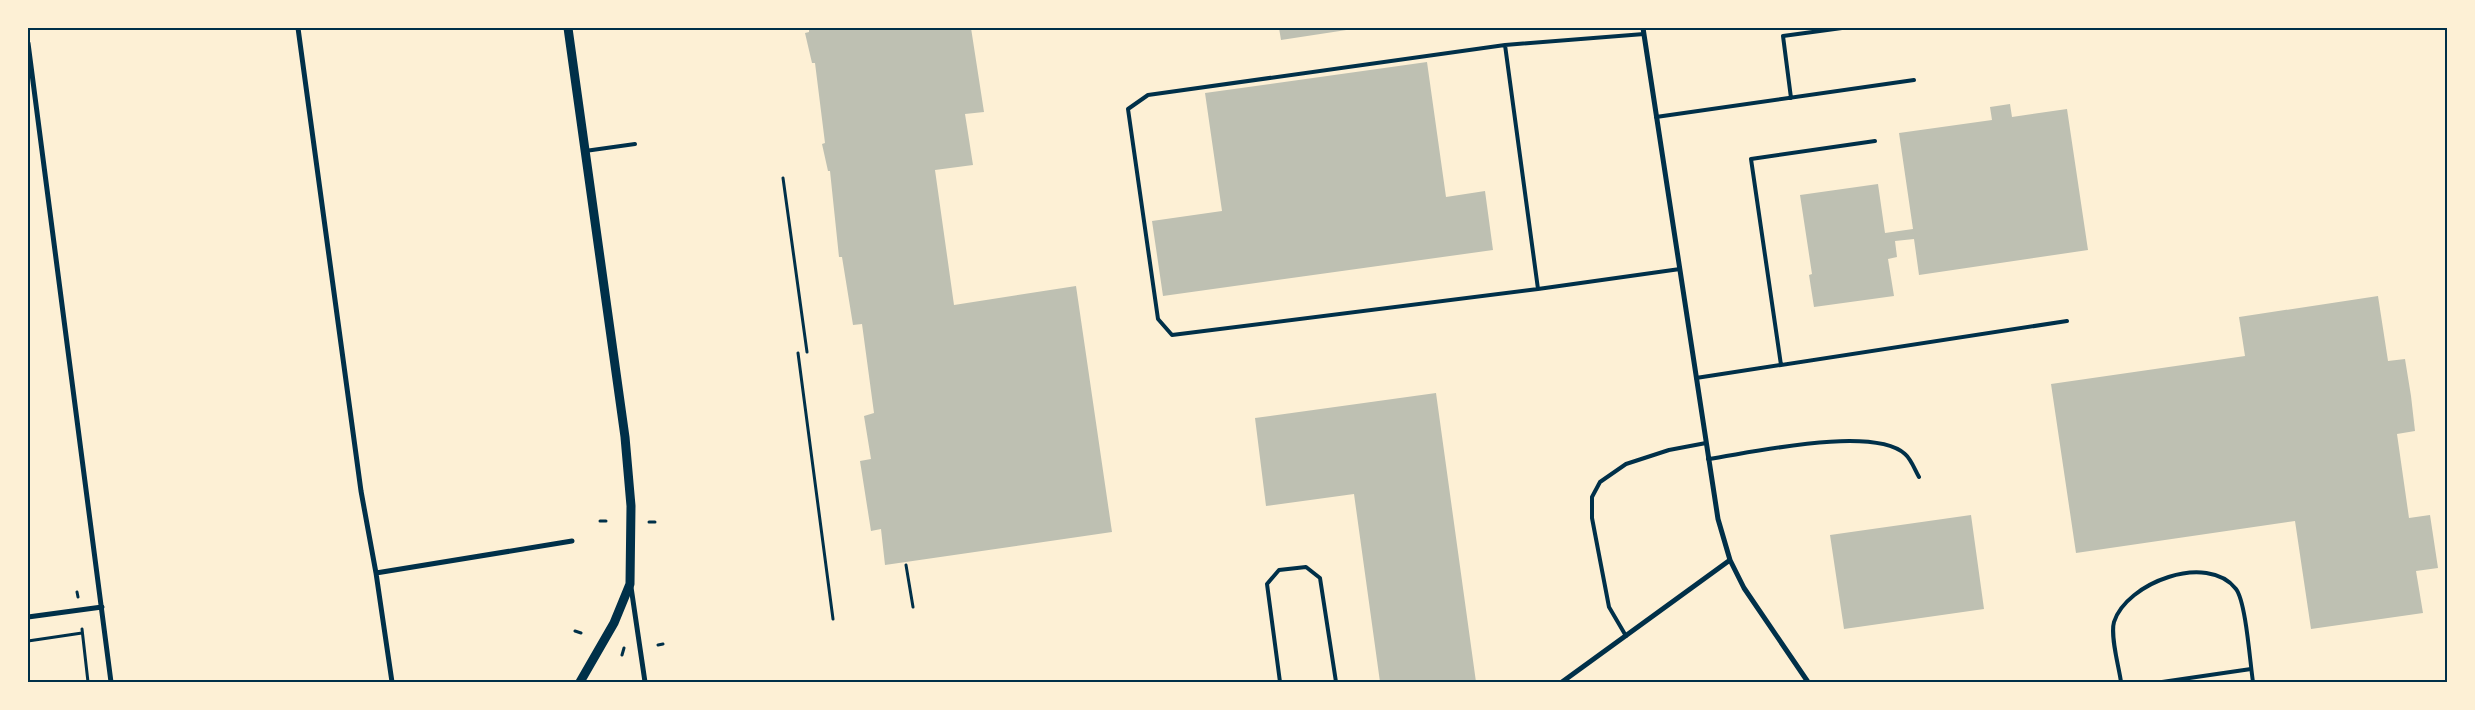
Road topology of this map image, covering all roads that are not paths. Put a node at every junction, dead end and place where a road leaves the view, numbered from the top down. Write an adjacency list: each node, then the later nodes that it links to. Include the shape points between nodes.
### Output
1 (298, 28): 24 (street, via 361,491)
2 (568, 28): 13 (street)
3 (1643, 28): 5 (street)
4 (1842, 28): 9 (lane, via 1782,36)
5 (1644, 34): 7 (lane); 10 (street)
6 (28, 42): 26 (street)
7 (1505, 45): 15 (lane); 15 (lane, via 1148,95 1128,109 1158,319 1172,335)
8 (1914, 80): 9 (lane)
9 (1791, 98): 10 (lane)
10 (1656, 118): 14 (street)
11 (1875, 141): 17 (lane, via 1751,159)
12 (635, 144): 13 (lane)
13 (585, 151): 25 (street, via 625,437 631,506)
14 (1680, 269): 15 (lane); 18 (street)
15 (1538, 289)
16 (2067, 321): 17 (lane)
17 (1781, 365): 18 (lane)
18 (1696, 378): 19 (street)
19 (1706, 443): 20 (street); 28 (lane, via 1669,450 1626,464 1600,482 1592,497 1592,518 1609,607)
20 (1708, 459): 21 (lane, via 1850,439 1878,442 1905,454); 23 (street, via 1718,519)
21 (1919, 477)
22 (572, 541): 24 (street)
23 (1730, 560): 28 (street); 37 (street, via 1744,588)
24 (376, 573): 31 (street)
25 (630, 584): 32 (street, via 614,623); 33 (street)
26 (102, 607): 27 (street); 30 (street)
27 (28, 617)
28 (1626, 636): 36 (street)
29 (2251, 669): 38 (lane, via 2236,589 2214,576 2196,572 2177,573 2144,588 2121,609 2114,622); 39 (lane); 40 (lane)
30 (111, 682)
31 (392, 682)
32 (580, 682)
33 (645, 682)
34 (1280, 682): 35 (lane, via 1267,584 1279,570 1306,567 1320,578)
35 (1336, 682)
36 (1562, 682)
37 (1808, 682)
38 (2121, 682)
39 (2162, 682)
40 (2253, 682)

